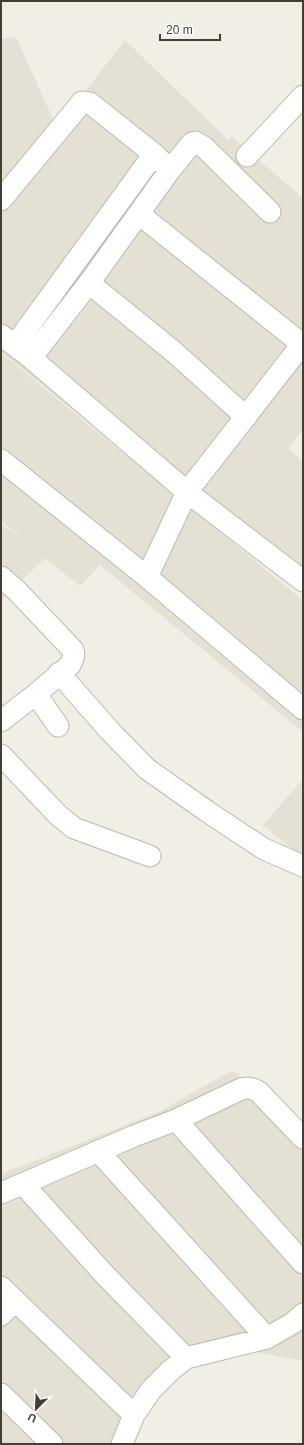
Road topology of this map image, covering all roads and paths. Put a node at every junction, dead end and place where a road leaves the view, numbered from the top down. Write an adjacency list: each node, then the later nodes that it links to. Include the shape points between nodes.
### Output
1 (303, 96): 3 (street)
2 (154, 154): 4 (street); 5 (street, via 90,103 82,102); 9 (street)
3 (247, 156)
4 (170, 170): 6 (street, via 192,143 196,142); 7 (street)
5 (1, 200)
6 (270, 212)
7 (139, 214): 8 (street); 10 (street)
8 (89, 283): 11 (street); 12 (street, via 174,352)
9 (8, 340): 11 (street)
10 (303, 343): 12 (street)
11 (31, 358): 14 (street)
12 (246, 417): 14 (street)
13 (1, 460): 15 (street)
14 (186, 492): 15 (street); 17 (street)
15 (147, 577): 20 (street)
16 (1, 578): 18 (street, via 16,590 73,650 74,659)
17 (303, 581)
18 (59, 673): 19 (street); 25 (street, via 147,769 264,848)
19 (36, 694): 21 (street); 22 (street)
20 (303, 708)
21 (1, 720)
22 (58, 726)
23 (1, 755): 24 (street, via 66,823)
24 (150, 856)
25 (303, 866)
26 (176, 1120): 27 (street, via 241,1090 253,1088); 28 (street); 31 (street)
27 (303, 1138)
28 (98, 1151): 29 (street); 34 (street)
29 (23, 1184): 30 (street); 35 (street, via 105,1275)
30 (1, 1193)
31 (303, 1263)
32 (6, 1301): 37 (street)
33 (303, 1314): 34 (street)
34 (267, 1338): 35 (street)
35 (186, 1358): 37 (street, via 151,1390)
36 (1, 1394): 38 (street)
37 (134, 1415): 39 (street)
38 (52, 1444)
39 (122, 1444)

